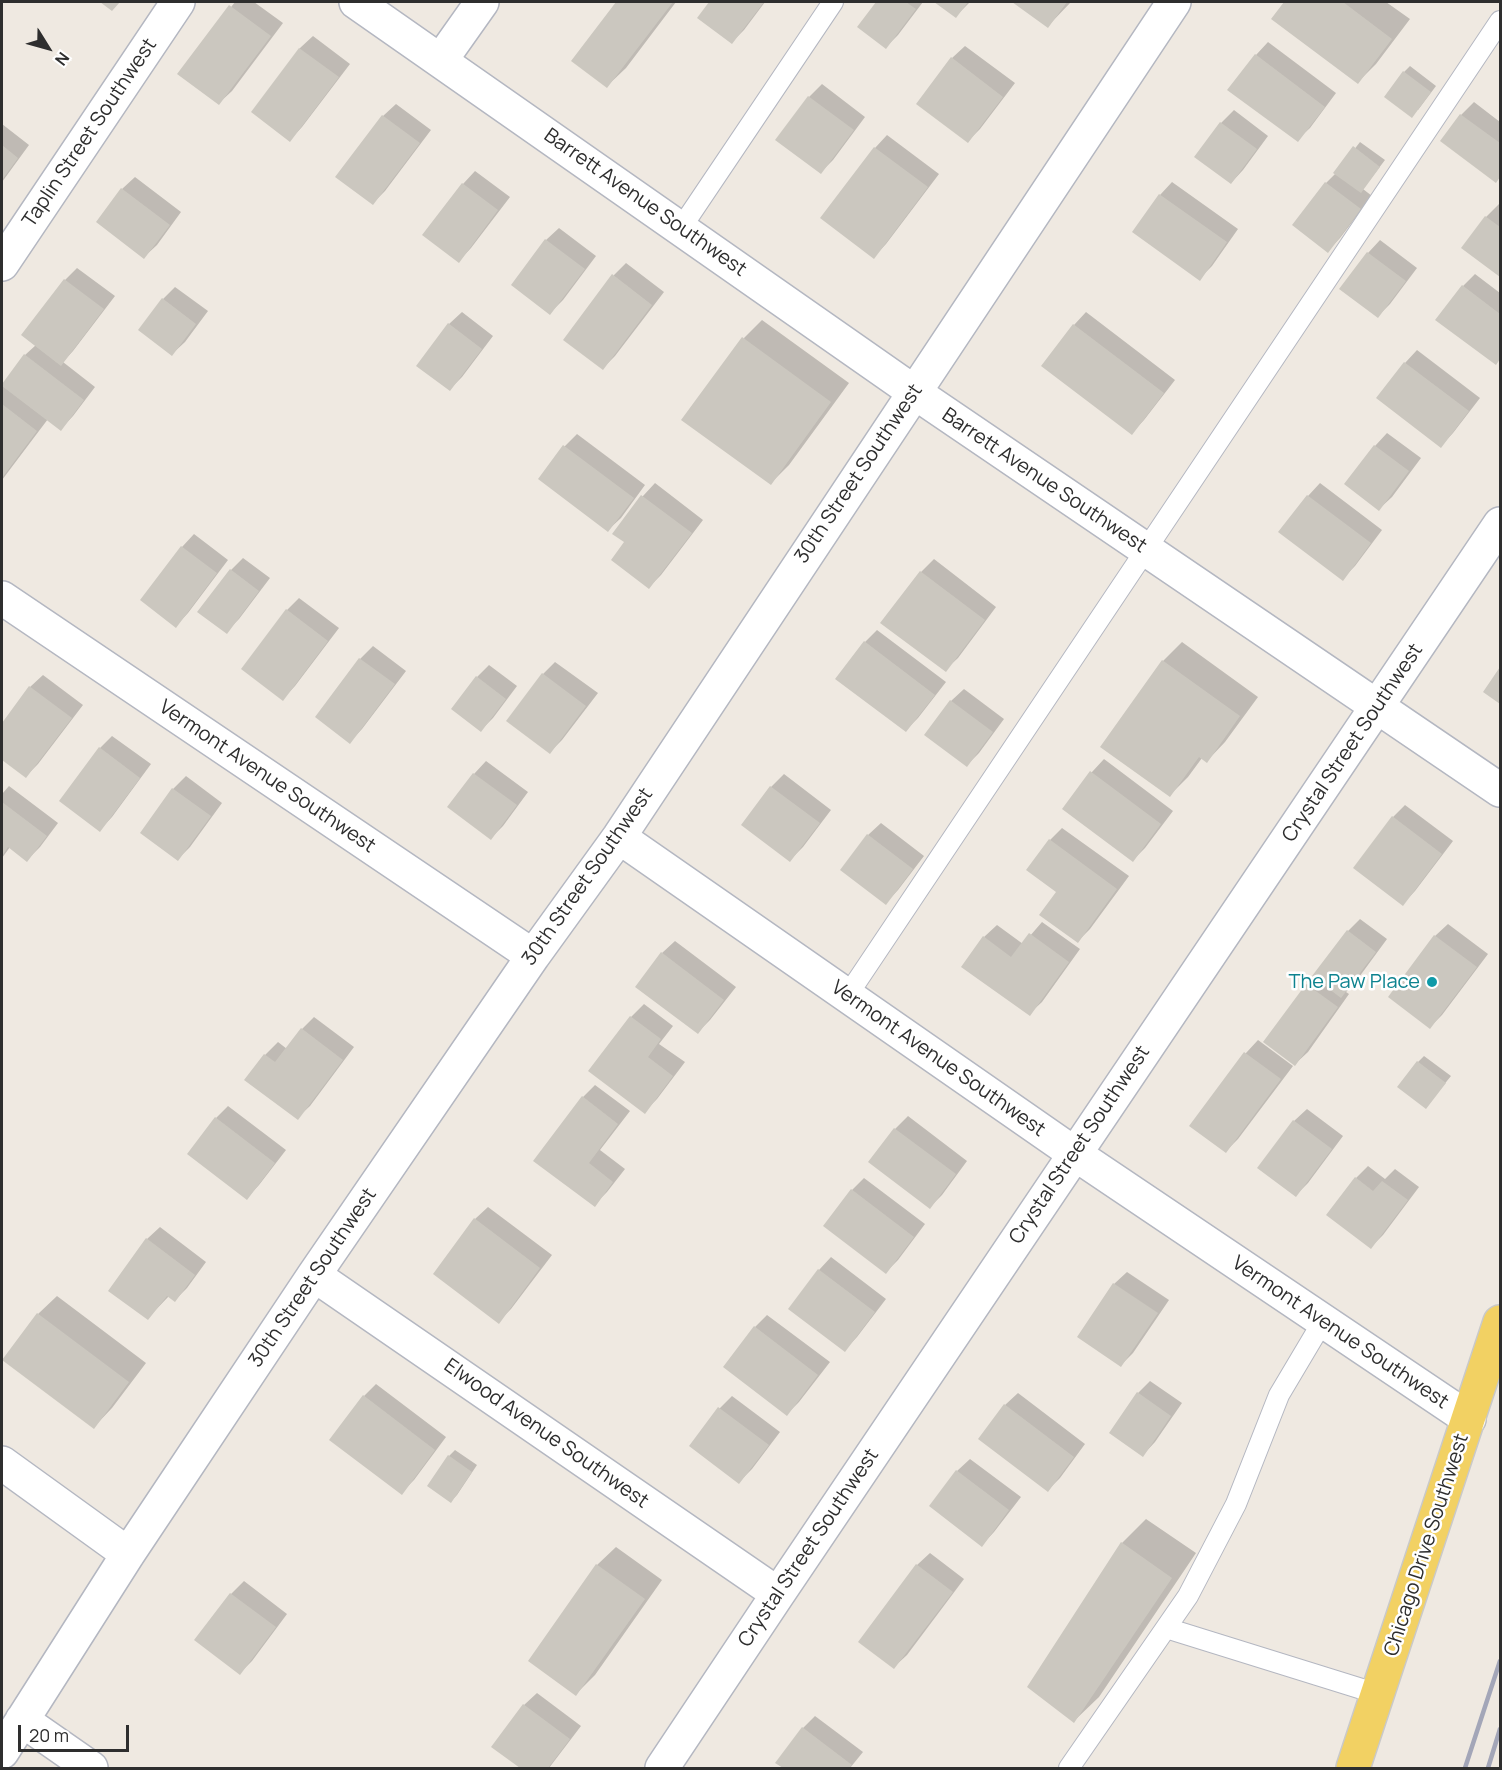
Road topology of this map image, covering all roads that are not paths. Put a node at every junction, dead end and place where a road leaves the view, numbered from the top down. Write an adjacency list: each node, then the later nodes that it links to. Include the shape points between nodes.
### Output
1 (178, 2): 9 (street, Taplin Street Southwest)
2 (356, 2): 7 (street, Barrett Avenue Southwest)
3 (482, 2): 7 (street)
4 (834, 2): 8 (lane)
5 (1174, 2): 10 (street, 30th Street Southwest)
6 (1500, 21): 12 (lane)
7 (441, 60): 8 (street, Barrett Avenue Southwest)
8 (681, 228): 10 (street, Barrett Avenue Southwest)
9 (2, 264)
10 (914, 392): 12 (street, Barrett Avenue Southwest); 16 (street, 30th Street Southwest)
11 (1500, 524): 14 (street, Crystal Street Southwest)
12 (1145, 549): 14 (street, Barrett Avenue Southwest); 18 (lane)
13 (6, 612): 17 (street, Vermont Avenue Southwest)
14 (1377, 708): 15 (street, Barrett Avenue Southwest); 19 (street, Crystal Street Southwest)
15 (1500, 790)
16 (619, 837): 17 (street, 30th Street Southwest); 18 (street, Vermont Avenue Southwest)
17 (532, 956): 20 (street, 30th Street Southwest)
18 (847, 996): 19 (street, Vermont Avenue Southwest)
19 (1075, 1154): 21 (street, Vermont Avenue Southwest); 26 (street, Crystal Street Southwest)
20 (314, 1275): 25 (street, 30th Street Southwest); 26 (street, Elwood Avenue Southwest)
21 (1323, 1321): 23 (street, Vermont Avenue Southwest); 27 (lane, via 1280,1395 1236,1504 1188,1596)
22 (1500, 1322): 23 (main road, Chicago Drive Southwest)
23 (1468, 1419): 28 (main road, Chicago Drive Southwest)
24 (2, 1463): 25 (street)
25 (128, 1554): 29 (street, 30th Street Southwest)
26 (778, 1594): 32 (street, Crystal Street Southwest)
27 (1166, 1628): 28 (lane); 33 (lane)
28 (1378, 1694): 34 (main road, Chicago Drive Southwest)
29 (22, 1720): 30 (street, 30th Street Southwest); 31 (street)
30 (2, 1752)
31 (91, 1768)
32 (662, 1768)
33 (1069, 1768)
34 (1353, 1768)

